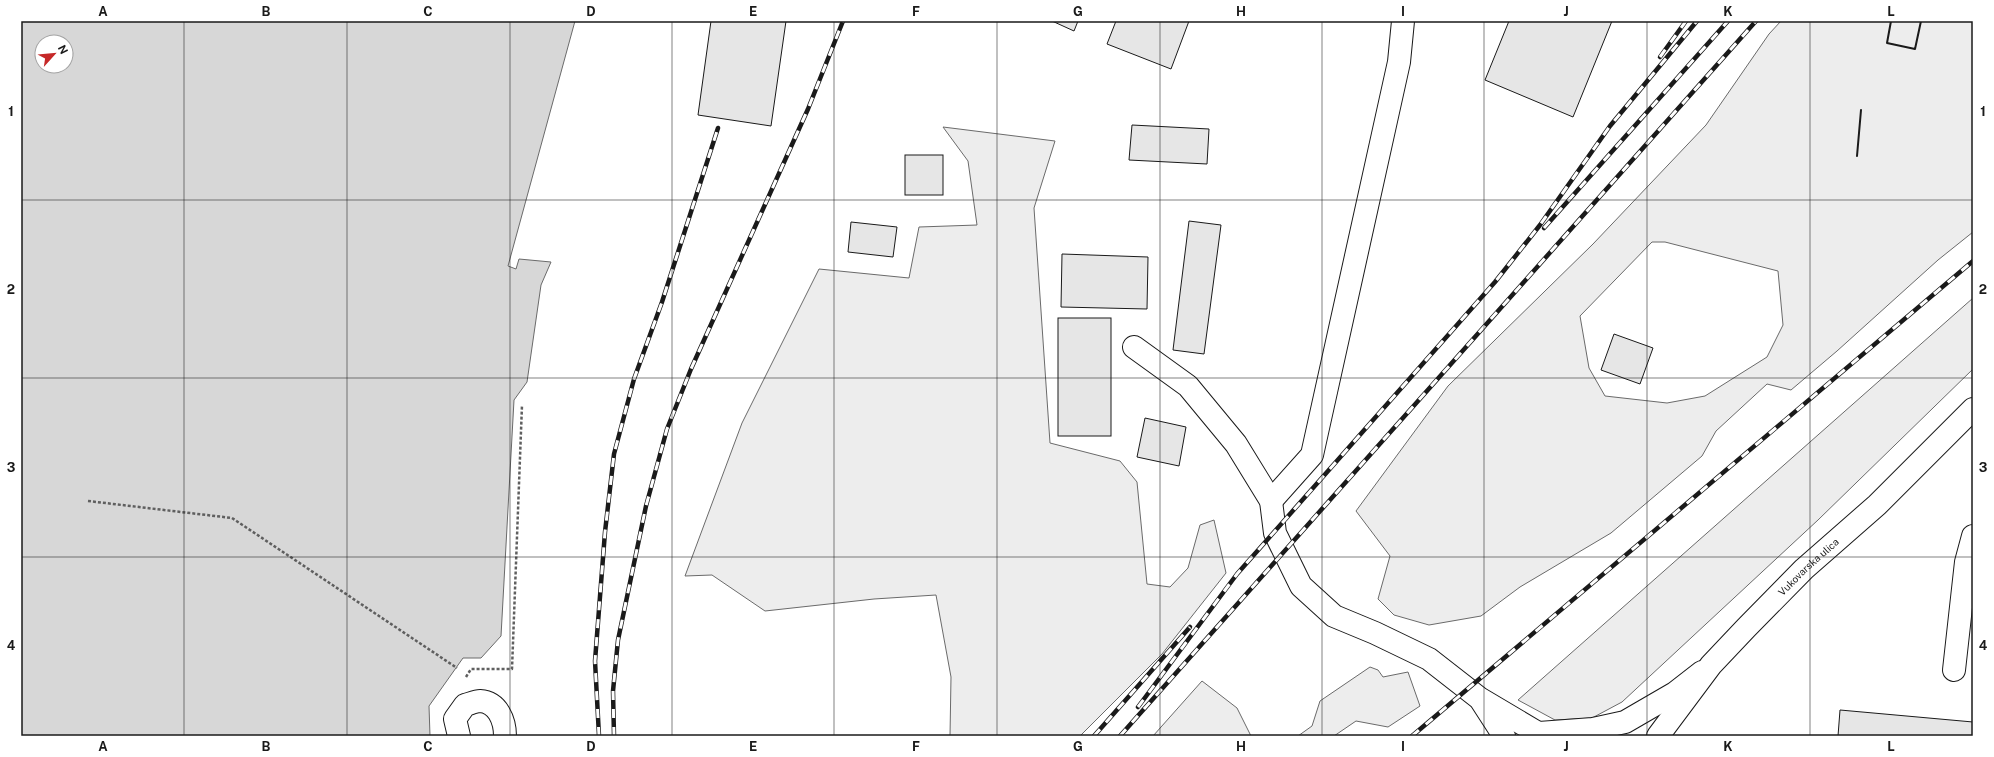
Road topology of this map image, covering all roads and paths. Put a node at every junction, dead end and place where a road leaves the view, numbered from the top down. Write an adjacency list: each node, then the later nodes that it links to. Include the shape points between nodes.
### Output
1 (1403, 21): 6 (street, via 1399,62 1312,454)
2 (1134, 347): 6 (street, via 1188,386 1236,444)
3 (522, 404): 11 (path, via 512,669 471,669)
4 (1973, 409): 8 (street, Vukovarska ulica, via 1877,505 1804,569)
5 (88, 501): 9 (path, via 232,518)
6 (1270, 501): 12 (street, via 1275,533 1301,586 1334,616 1375,632 1429,659)
7 (1973, 536): 10 (street, via 1966,562)
8 (1710, 665): 13 (street, via 1675,693 1625,722 1593,729); 17 (street, Vukovarska ulica)
9 (456, 668)
10 (1954, 670)
11 (462, 682)
12 (1479, 698): 13 (street); 16 (street)
13 (1541, 734)
14 (459, 736): 15 (street, via 455,719 465,705 481,701 496,707 505,725)
15 (505, 736)
16 (1504, 736)
17 (1658, 736)

